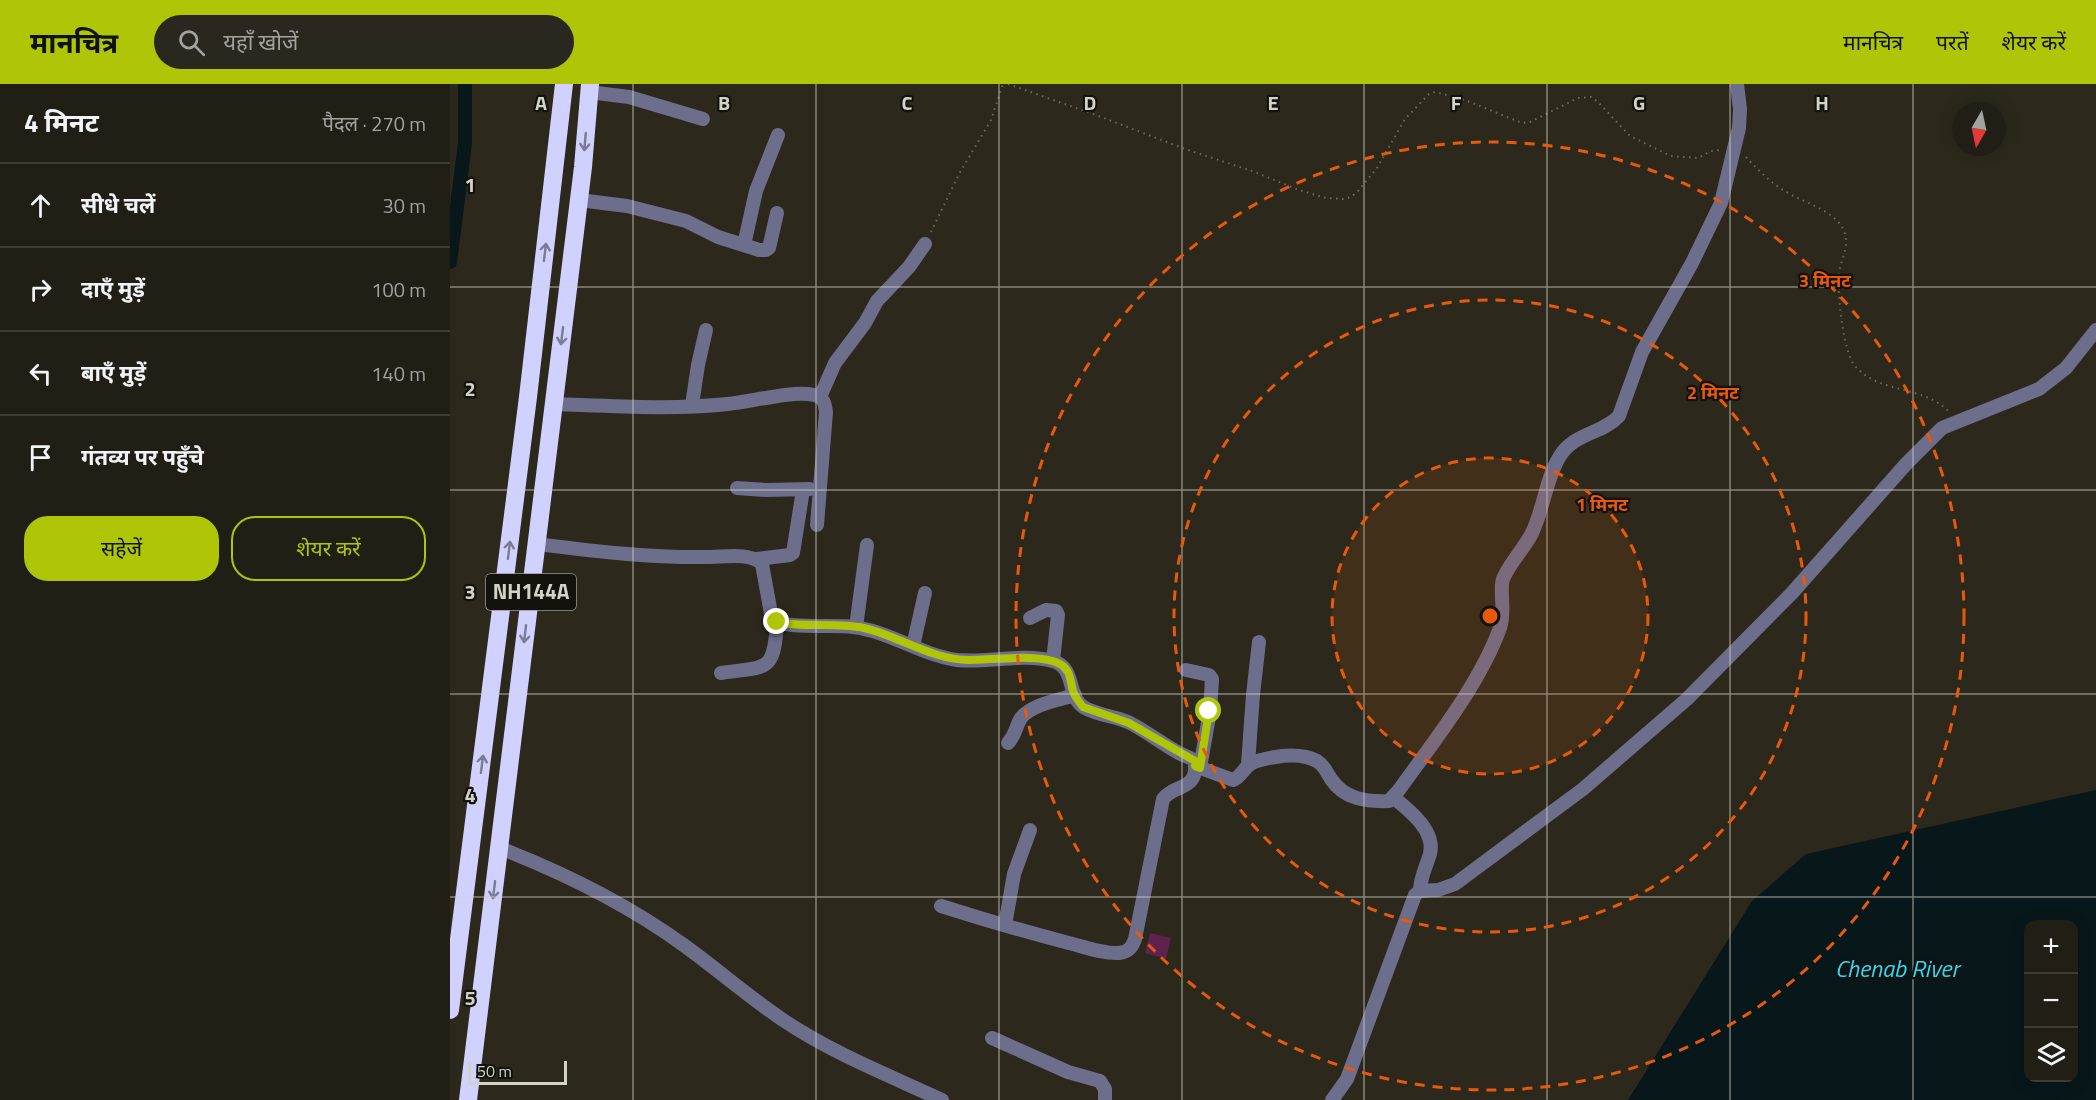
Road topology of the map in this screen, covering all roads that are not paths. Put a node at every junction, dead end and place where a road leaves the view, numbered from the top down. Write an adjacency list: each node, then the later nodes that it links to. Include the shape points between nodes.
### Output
1 (564, 84): 41 (highway, NH144A, one-way to 1)
2 (1737, 84): 35 (street, via 1739,128 1721,203 1642,352 1619,416 1584,435 1559,456 1531,535 1503,579 1503,615 1494,643 1465,696)
3 (590, 88): 4 (street); 6 (highway, NH144A, one-way to 6)
4 (703, 119)
5 (778, 135): 9 (street, via 756,191)
6 (579, 200): 9 (street, via 627,206 686,222); 13 (highway, NH144A, one-way to 13)
7 (777, 213): 9 (street, via 769,248 759,250)
8 (925, 244): 12 (street, via 877,301 866,323 835,363)
9 (744, 245)
10 (706, 330): 14 (street)
11 (2096, 330): 38 (street, via 2066,368 2039,389 1942,428 1792,593 1687,699 1583,789 1455,884)
12 (820, 397): 14 (street, via 797,394); 15 (street, via 826,412)
13 (554, 404): 14 (street); 19 (highway, NH144A)
14 (692, 405)
15 (821, 487): 17 (street); 18 (street)
16 (738, 488): 17 (street)
17 (803, 490): 21 (street, via 794,553)
18 (818, 525)
19 (537, 543): 21 (street, via 626,555); 37 (highway, NH144A, one-way to 37)
20 (867, 545): 25 (street)
21 (758, 559): 24 (street, via 772,619)
22 (925, 593): 27 (street)
23 (1030, 618): 28 (street, via 1046,610 1056,611)
24 (777, 622): 25 (street); 30 (street, via 769,663)
25 (856, 627): 27 (street)
26 (1259, 642): 33 (street)
27 (914, 646): 28 (street, via 959,660)
28 (1053, 661): 31 (street, via 1067,670)
29 (1186, 670): 34 (street, via 1212,679)
30 (721, 673)
31 (1075, 694): 32 (street, via 1028,711); 34 (street, via 1083,707 1129,723 1191,758)
32 (1008, 743)
33 (1248, 765): 34 (street, via 1233,780); 35 (street, via 1272,758 1304,758 1320,764 1346,795 1379,801)
34 (1197, 767): 40 (street, via 1188,784 1163,799 1132,947 1118,953 1094,950)
35 (1393, 797): 38 (street, via 1422,824 1430,841 1431,852)
36 (1030, 830): 40 (street, via 1014,874)
37 (500, 848): 43 (highway, NH144A, one-way to 43); 44 (street, via 542,864 627,908 813,1039)
38 (1420, 891): 46 (street, via 1347,1079)
39 (941, 906): 40 (street)
40 (1005, 926)
41 (450, 1010)
42 (992, 1038): 45 (street, via 1068,1072 1100,1080)
43 (468, 1100)
44 (942, 1100)
45 (1105, 1100)
46 (1332, 1100)

